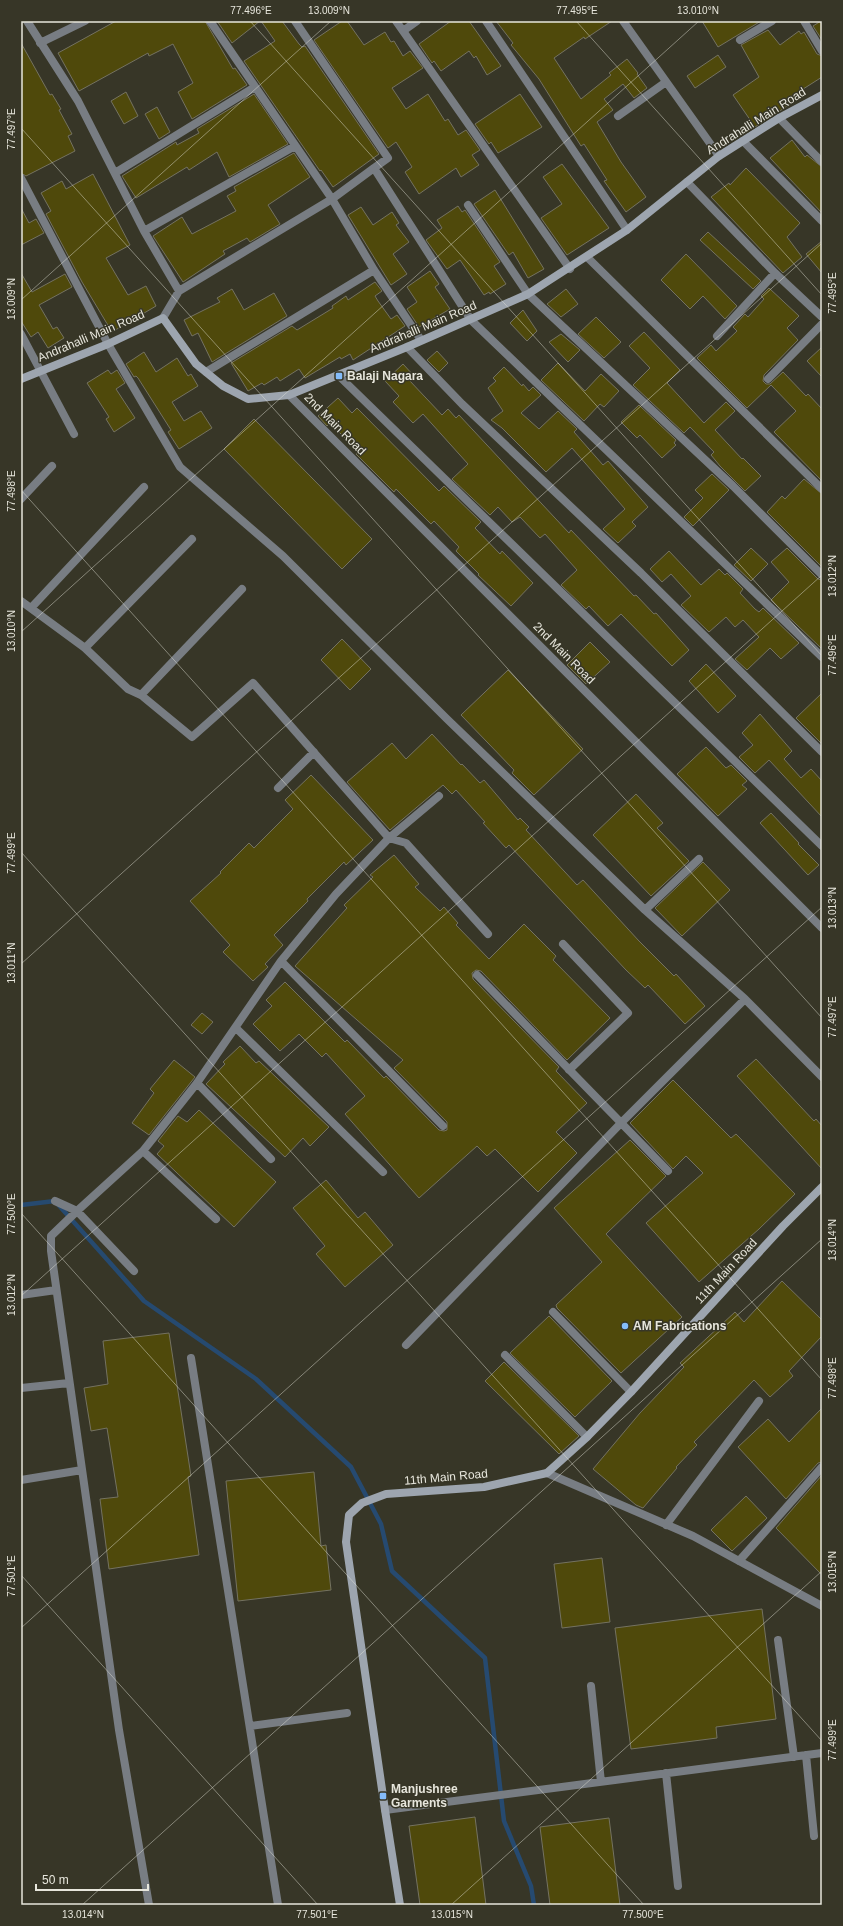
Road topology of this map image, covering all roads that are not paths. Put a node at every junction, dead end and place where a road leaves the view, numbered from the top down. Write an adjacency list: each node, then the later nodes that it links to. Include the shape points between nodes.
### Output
1 (27, 21): 13 (street)
2 (85, 21): 13 (street)
3 (210, 21): 16 (street)
4 (295, 21): 24 (street, via 388,158)
5 (396, 21): 11 (street)
6 (417, 21): 11 (street)
7 (486, 21): 31 (street)
8 (623, 21): 15 (street)
9 (772, 21): 12 (street)
10 (804, 21): 14 (street)
11 (403, 31): 34 (street)
12 (740, 40)
13 (40, 43): 25 (street, via 78,101)
14 (822, 52)
15 (666, 82): 18 (street); 22 (street)
16 (255, 87): 21 (street); 25 (street)
17 (822, 95): 19 (street, Andrahalli Main Road)
18 (618, 116)
19 (779, 118): 20 (street, Andrahalli Main Road); 23 (street)
20 (743, 140): 22 (street, Andrahalli Main Road); 30 (street)
21 (295, 146): 28 (street); 32 (street)
22 (718, 156): 27 (street, Andrahalli Main Road)
23 (822, 162)
24 (374, 168): 28 (street); 41 (street)
25 (115, 173): 32 (street)
26 (21, 178): 46 (street)
27 (687, 182): 31 (street, Andrahalli Main Road); 36 (street)
28 (332, 199): 35 (street); 37 (street)
29 (468, 206): 38 (street)
30 (822, 221)
31 (627, 230): 33 (street, Andrahalli Main Road)
32 (144, 231): 37 (street)
33 (587, 257): 34 (street, Andrahalli Main Road); 57 (street)
34 (570, 269): 38 (street, Andrahalli Main Road)
35 (374, 270): 45 (street); 49 (street)
36 (775, 273): 39 (street); 44 (street)
37 (179, 291): 40 (street)
38 (528, 294): 41 (street, Andrahalli Main Road); 60 (street, via 733,486)
39 (822, 317)
40 (163, 318): 46 (street, Andrahalli Main Road); 49 (street, Andrahalli Main Road, via 196,364)
41 (471, 320): 45 (street, Andrahalli Main Road); 65 (street)
42 (822, 324): 52 (street)
43 (21, 334): 48 (street)
44 (717, 336)
45 (421, 340): 47 (street, Andrahalli Main Road)
46 (108, 344): 48 (street, Andrahalli Main Road); 74 (street, via 180,468 283,556)
47 (407, 347): 50 (street, Andrahalli Main Road); 68 (street, via 462,404 641,573)
48 (40, 371): 51 (street, Andrahalli Main Road); 54 (street)
49 (206, 372): 53 (street, Andrahalli Main Road, via 223,386 248,399)
50 (339, 376): 53 (street, Andrahalli Main Road); 72 (street)
51 (21, 379)
52 (768, 379)
53 (289, 395): 75 (street, 2nd Main Road)
54 (74, 434)
55 (52, 466): 58 (street)
56 (144, 487): 63 (street)
57 (822, 489)
58 (21, 499)
59 (192, 539): 64 (street)
60 (822, 575)
61 (242, 589): 66 (street)
62 (21, 601): 63 (street)
63 (31, 608): 64 (street)
64 (85, 648): 66 (street, via 128,689)
65 (822, 657)
66 (141, 696): 67 (street, via 192,737 253,683)
67 (314, 752): 69 (street); 71 (street)
68 (822, 752)
69 (278, 788)
70 (439, 796): 71 (street)
71 (389, 838): 76 (street, via 406,843); 78 (street, via 336,894)
72 (822, 846)
73 (699, 858): 74 (street)
74 (645, 910): 80 (street)
75 (822, 928)
76 (488, 934)
77 (563, 944): 82 (street, via 628,1013)
78 (281, 961): 81 (street); 86 (street)
79 (477, 975): 82 (street)
80 (745, 999): 83 (street); 85 (street)
81 (236, 1028): 84 (street); 90 (street)
82 (569, 1070): 85 (street)
83 (822, 1077)
84 (197, 1083): 87 (street); 88 (street)
85 (621, 1123): 89 (street); 99 (street)
86 (443, 1126)
87 (143, 1151): 93 (street); 94 (street)
88 (271, 1159)
89 (668, 1171)
90 (383, 1172)
91 (822, 1187): 104 (street, 11th Main Road)
92 (55, 1201): 93 (street)
93 (77, 1210): 95 (street); 96 (street, via 51,1236)
94 (216, 1219)
95 (134, 1271)
96 (56, 1290): 97 (street); 102 (street)
97 (21, 1296)
98 (554, 1312): 104 (street)
99 (406, 1345)
100 (505, 1355): 106 (street)
101 (191, 1358): 117 (street)
102 (70, 1382): 103 (street); 108 (street)
103 (21, 1388)
104 (631, 1392): 106 (street, 11th Main Road)
105 (759, 1401): 111 (street)
106 (587, 1437): 109 (street, 11th Main Road)
107 (822, 1466): 112 (street)
108 (82, 1470): 110 (street); 126 (street, via 119,1730)
109 (547, 1473): 111 (street); 123 (street, 11th Main Road, via 484,1487 386,1494 362,1503 348,1515 346,1542)
110 (21, 1480)
111 (666, 1525): 112 (street, via 693,1536)
112 (739, 1561): 113 (street)
113 (822, 1606)
114 (778, 1640): 120 (street)
115 (591, 1686): 122 (street)
116 (347, 1714): 117 (street)
117 (250, 1726): 127 (street)
118 (822, 1753): 119 (street)
119 (806, 1755): 120 (street); 124 (street)
120 (794, 1756): 121 (street)
121 (666, 1773): 122 (street); 125 (street)
122 (601, 1782): 123 (street)
123 (385, 1810): 128 (street, 11th Main Road)
124 (814, 1836)
125 (678, 1886)
126 (149, 1905)
127 (278, 1905)
128 (400, 1905)

